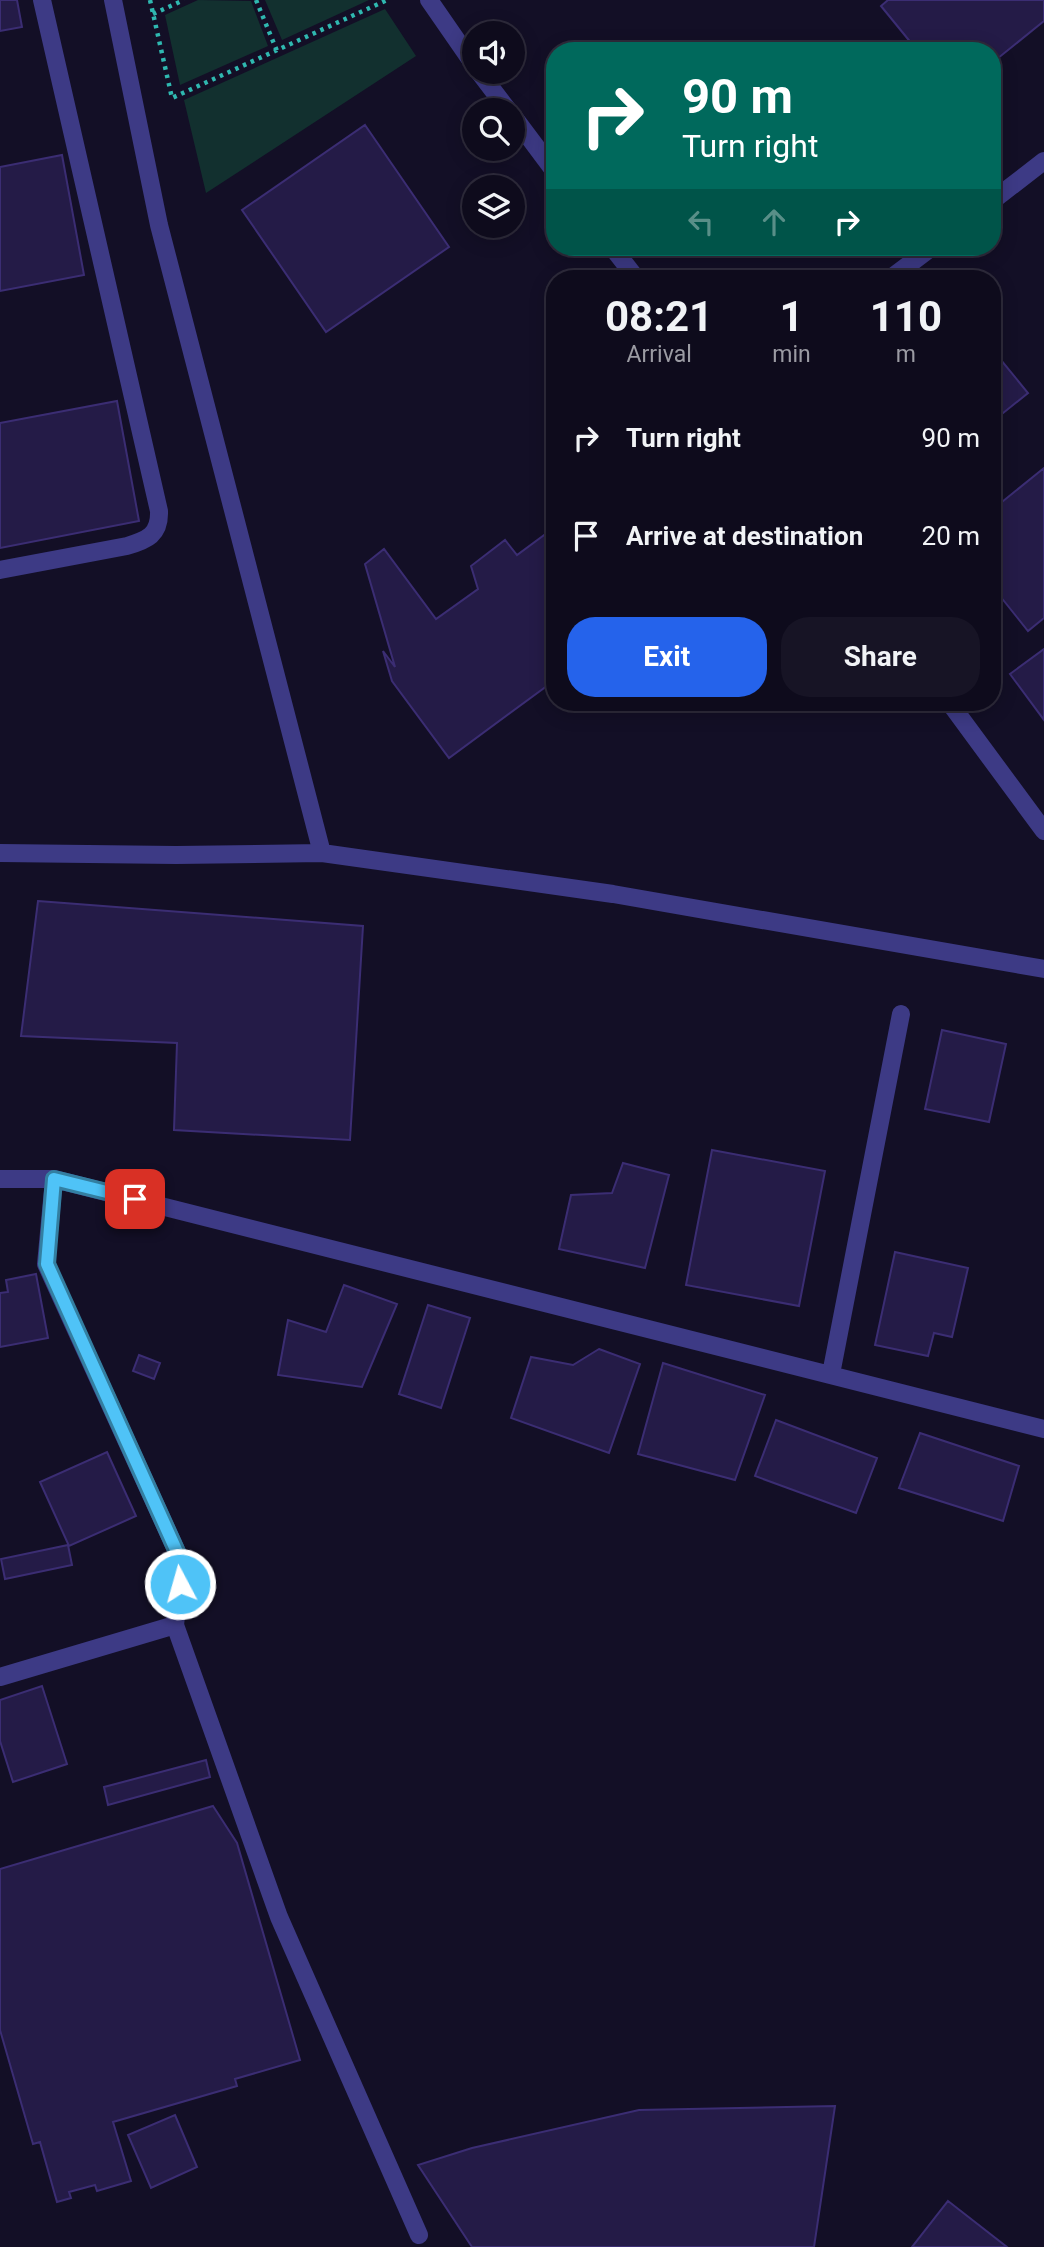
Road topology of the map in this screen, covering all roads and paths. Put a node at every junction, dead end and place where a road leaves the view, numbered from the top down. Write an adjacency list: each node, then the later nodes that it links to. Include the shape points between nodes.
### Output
1 (42, 0): 21 (street, via 160,523 144,541 127,546)
2 (113, 0): 25 (street, via 159,225)
3 (150, 0): 8 (path)
4 (184, 0): 8 (path)
5 (257, 0): 10 (path)
6 (387, 0): 10 (path)
7 (429, 0): 9 (street)
8 (153, 14): 10 (path, via 172,98)
9 (462, 48)
10 (277, 51)
11 (488, 84): 12 (street)
12 (499, 98)
13 (525, 132): 14 (street)
14 (546, 160)
15 (1044, 161): 16 (street)
16 (1001, 194)
17 (619, 256): 19 (street)
18 (920, 256): 20 (street)
19 (630, 270)
20 (902, 270)
21 (0, 570)
22 (956, 711): 23 (street)
23 (1044, 831)
24 (0, 853): 25 (street)
25 (322, 853): 26 (street, via 613,894)
26 (1044, 969)
27 (901, 1014): 30 (street)
28 (0, 1179): 29 (street)
29 (54, 1179): 30 (street); 32 (street, via 47,1264 182,1563)
30 (831, 1374): 31 (street)
31 (1044, 1429)
32 (175, 1625): 33 (street); 34 (street, via 279,1917)
33 (0, 1677)
34 (419, 2235)

